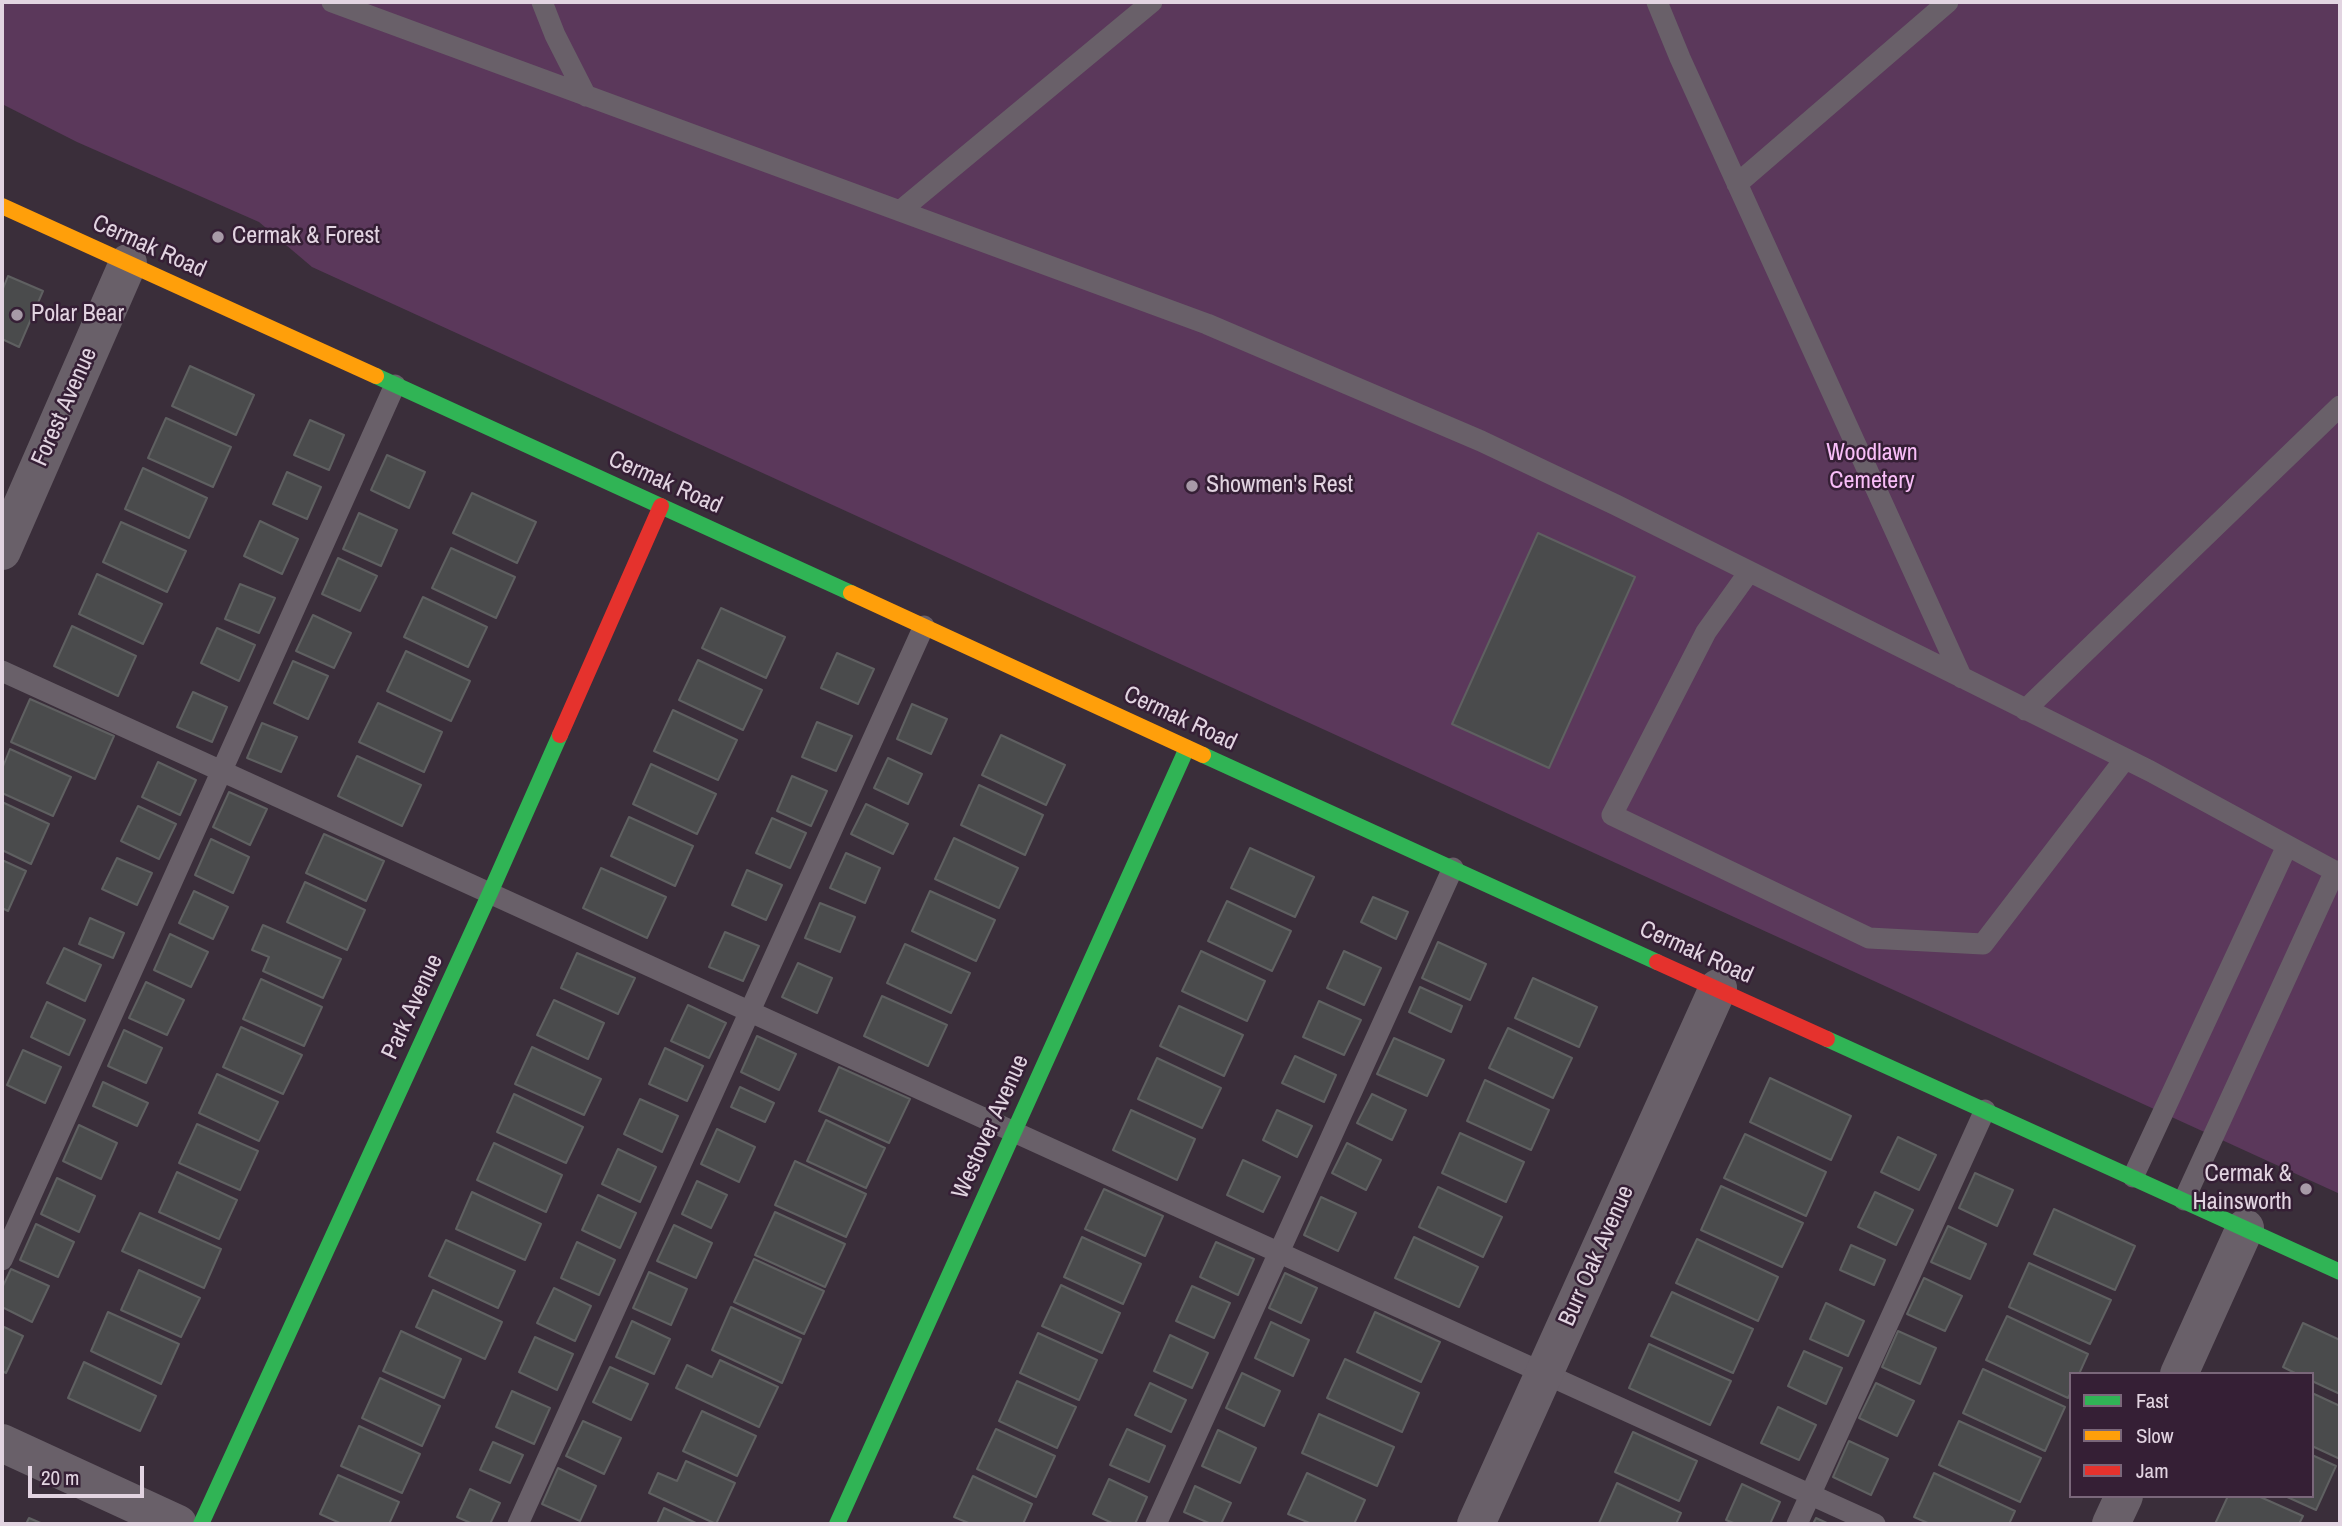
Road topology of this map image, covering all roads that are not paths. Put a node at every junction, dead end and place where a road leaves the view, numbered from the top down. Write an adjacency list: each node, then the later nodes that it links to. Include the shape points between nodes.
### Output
1 (332, 2): 6 (lane)
2 (542, 2): 6 (lane)
3 (1152, 2): 9 (lane)
4 (1657, 2): 7 (lane)
5 (1948, 2): 7 (lane)
6 (586, 96): 9 (lane)
7 (1737, 184): 18 (lane)
8 (2, 205): 10 (main road, Cermak Road)
9 (900, 211): 15 (lane, via 1207,324 1481,441)
10 (128, 263): 11 (main road, Cermak Road); 14 (street, Forest Avenue)
11 (396, 385): 13 (main road, Cermak Road); 22 (lane)
12 (2340, 405): 19 (lane)
13 (661, 506): 16 (main road, Cermak Road); 26 (main road, Park Avenue)
14 (5, 533)
15 (1749, 572): 18 (lane); 21 (lane, via 1706,632 1612,815 1868,938 1983,944)
16 (924, 626): 20 (main road, Cermak Road); 28 (lane)
17 (2, 671): 22 (lane)
18 (1962, 678): 19 (lane)
19 (2025, 710): 21 (lane)
20 (1187, 748): 24 (main road, Cermak Road); 30 (main road, Westover Avenue)
21 (2124, 759): 23 (lane)
22 (222, 772): 26 (lane); 35 (lane)
23 (2287, 846): 25 (lane); 31 (lane)
24 (1453, 868): 27 (main road, Cermak Road); 34 (lane)
25 (2338, 872): 32 (lane)
26 (490, 893): 28 (lane); 43 (main road, Park Avenue)
27 (1718, 988): 29 (main road, Cermak Road); 38 (street, Burr Oak Avenue)
28 (751, 1012): 30 (lane); 44 (lane)
29 (1985, 1110): 31 (main road, Cermak Road); 40 (lane)
30 (1014, 1132): 34 (lane); 45 (main road, Westover Avenue)
31 (2133, 1177): 32 (main road, Cermak Road)
32 (2184, 1200): 33 (main road, Cermak Road)
33 (2245, 1228): 36 (main road, Cermak Road); 37 (street)
34 (1279, 1253): 38 (lane); 46 (lane)
35 (2, 1259)
36 (2340, 1272)
37 (2180, 1372)
38 (1544, 1374): 40 (lane); 47 (street, Burr Oak Avenue)
39 (2, 1443): 42 (street)
40 (1811, 1495): 48 (lane); 49 (lane)
41 (2123, 1498): 50 (street)
42 (178, 1524)
43 (201, 1524)
44 (518, 1524)
45 (837, 1524)
46 (1157, 1524)
47 (1476, 1524)
48 (1797, 1524)
49 (1875, 1524)
50 (2111, 1524)

